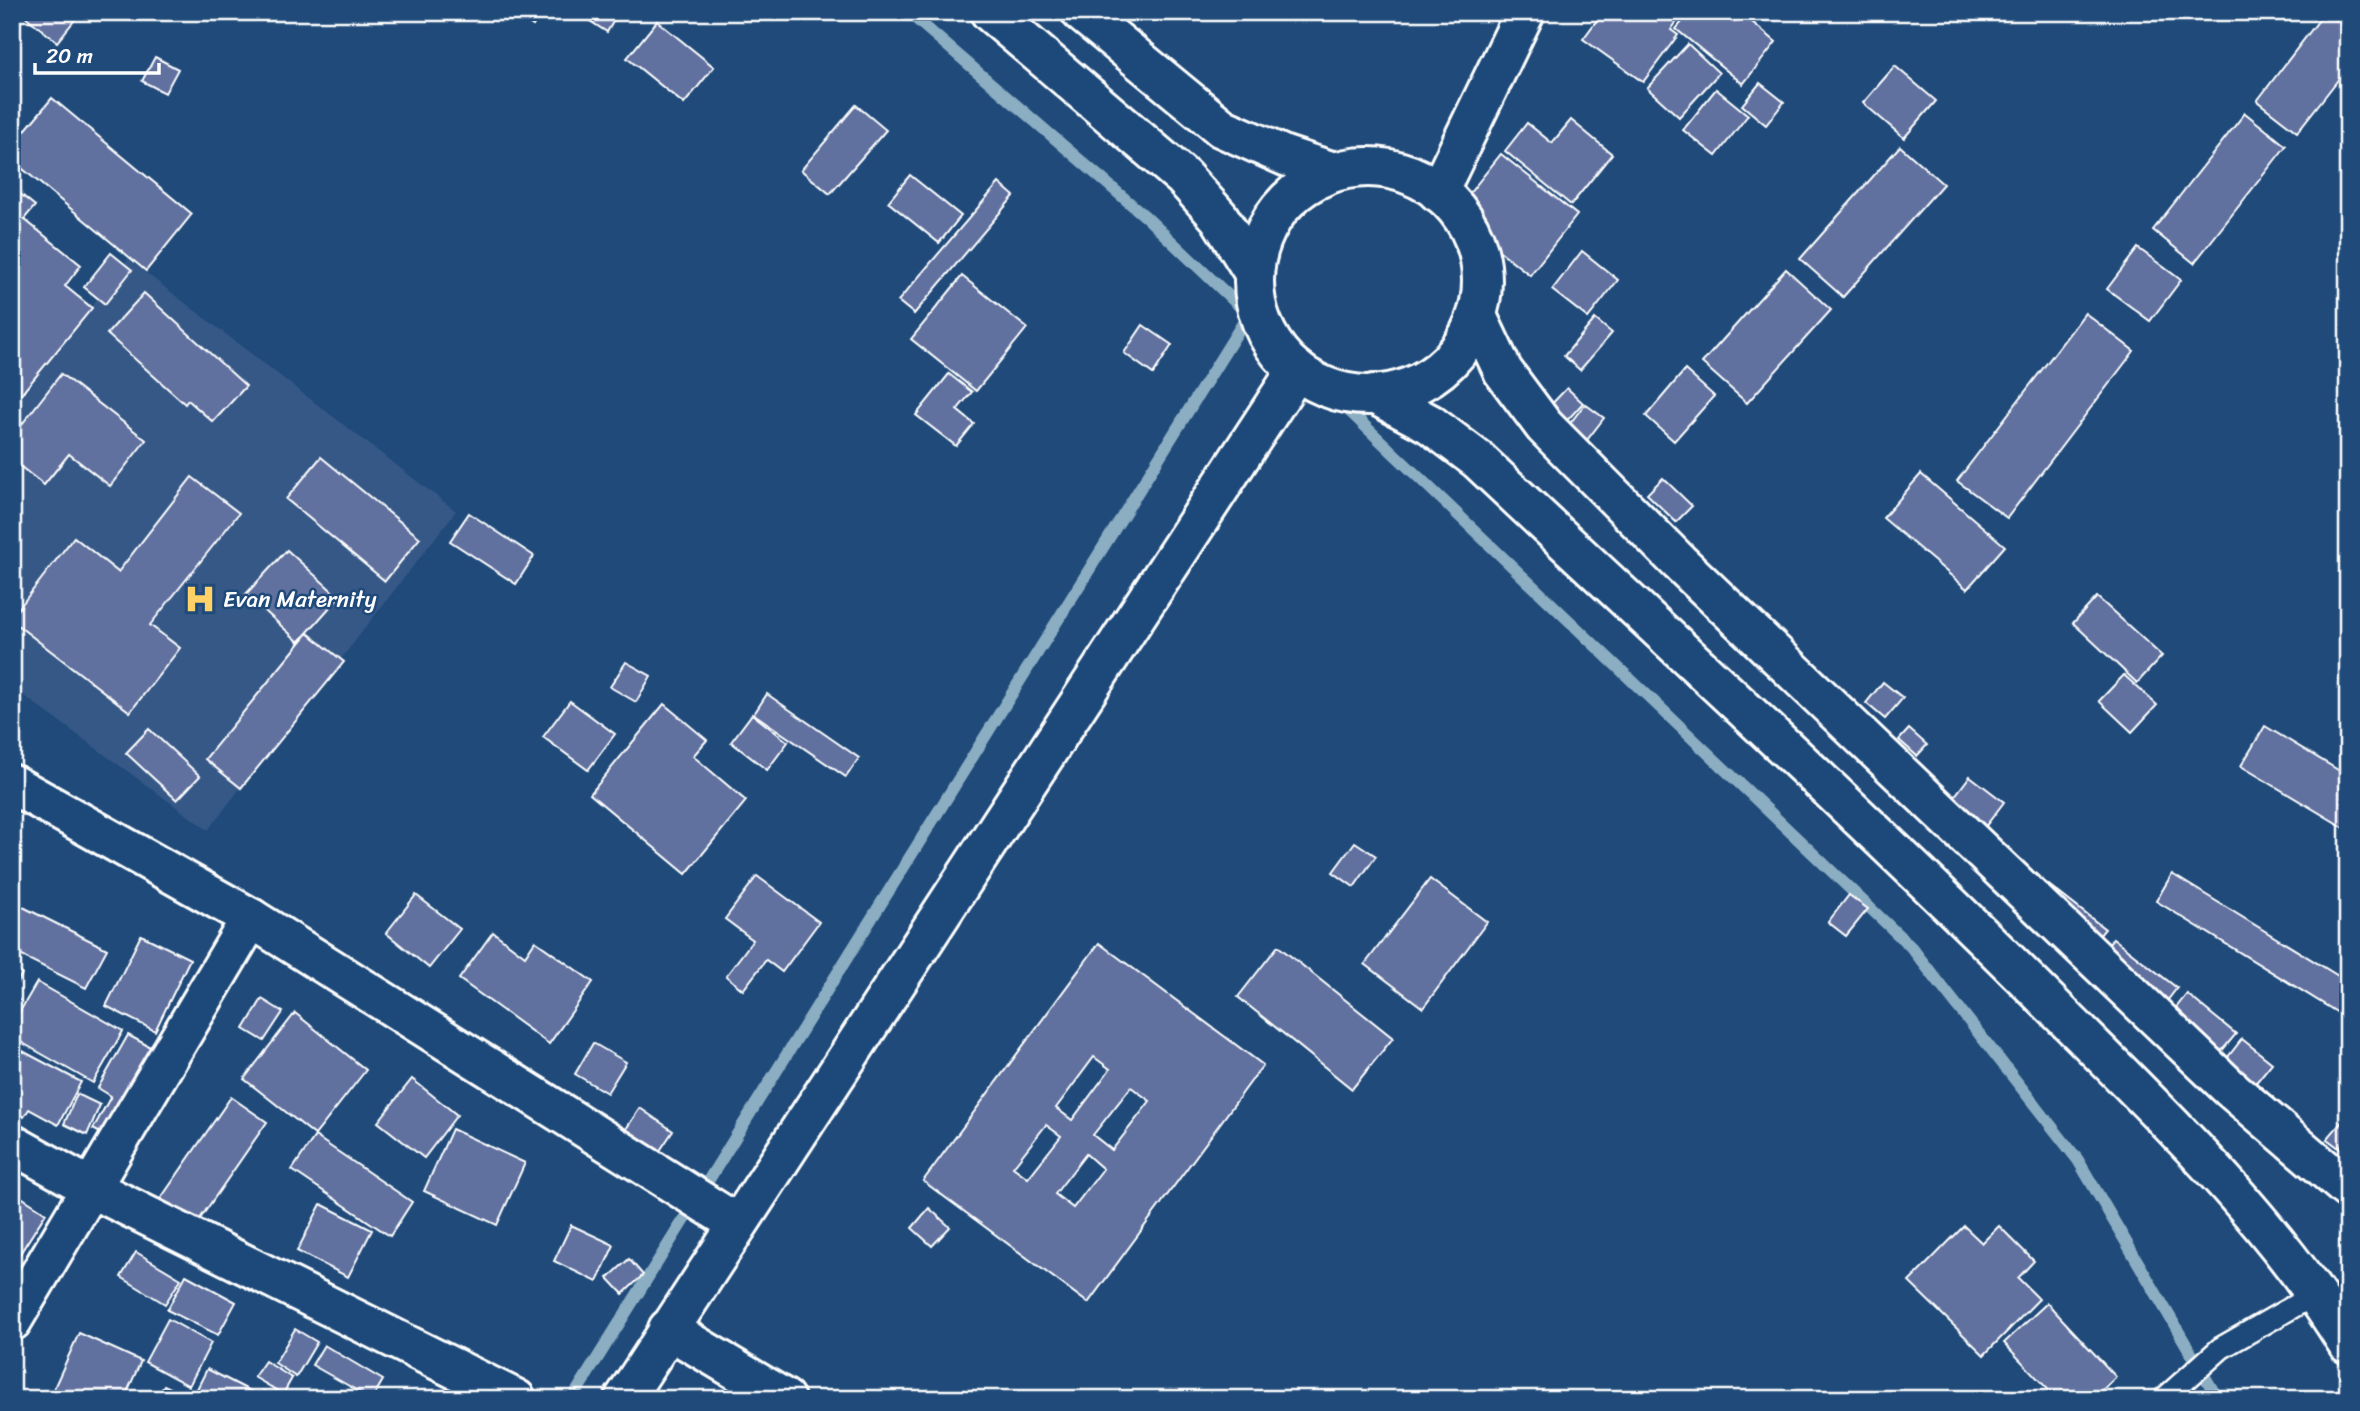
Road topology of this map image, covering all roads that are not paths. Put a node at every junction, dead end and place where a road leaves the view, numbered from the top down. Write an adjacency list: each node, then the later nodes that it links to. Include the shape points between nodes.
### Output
1 (990, 12): 6 (main road, via 1183,177 1219,217)
2 (1081, 12): 4 (main road, via 1222,128)
3 (1525, 12): 5 (main road)
4 (1334, 172): 5 (main road, via 1389,169 1415,177); 6 (main road, via 1287,200 1259,246)
5 (1438, 192): 7 (main road, via 1472,235 1482,289)
6 (1254, 273): 8 (main road, via 1264,326 1278,351)
7 (1477, 316): 9 (main road, via 1448,362 1426,379 1401,390); 14 (main road, via 1503,371 1544,426 1669,552 2230,1088)
8 (1297, 370): 9 (main road, via 1347,393); 15 (main road)
9 (1374, 394): 16 (main road, via 1430,424 1478,460 1980,934 2189,1143)
10 (12, 784): 11 (main road)
11 (251, 918): 13 (main road); 15 (main road)
12 (12, 1144): 13 (main road)
13 (91, 1188): 17 (main road); 20 (main road)
14 (2348, 1189)
15 (736, 1223): 18 (main road)
16 (2317, 1293): 19 (main road); 23 (lane, via 2221,1348)
17 (12, 1321)
18 (668, 1329): 21 (main road); 22 (main road)
19 (2348, 1344)
20 (516, 1399)
21 (624, 1399)
22 (785, 1399)
23 (2164, 1399)

